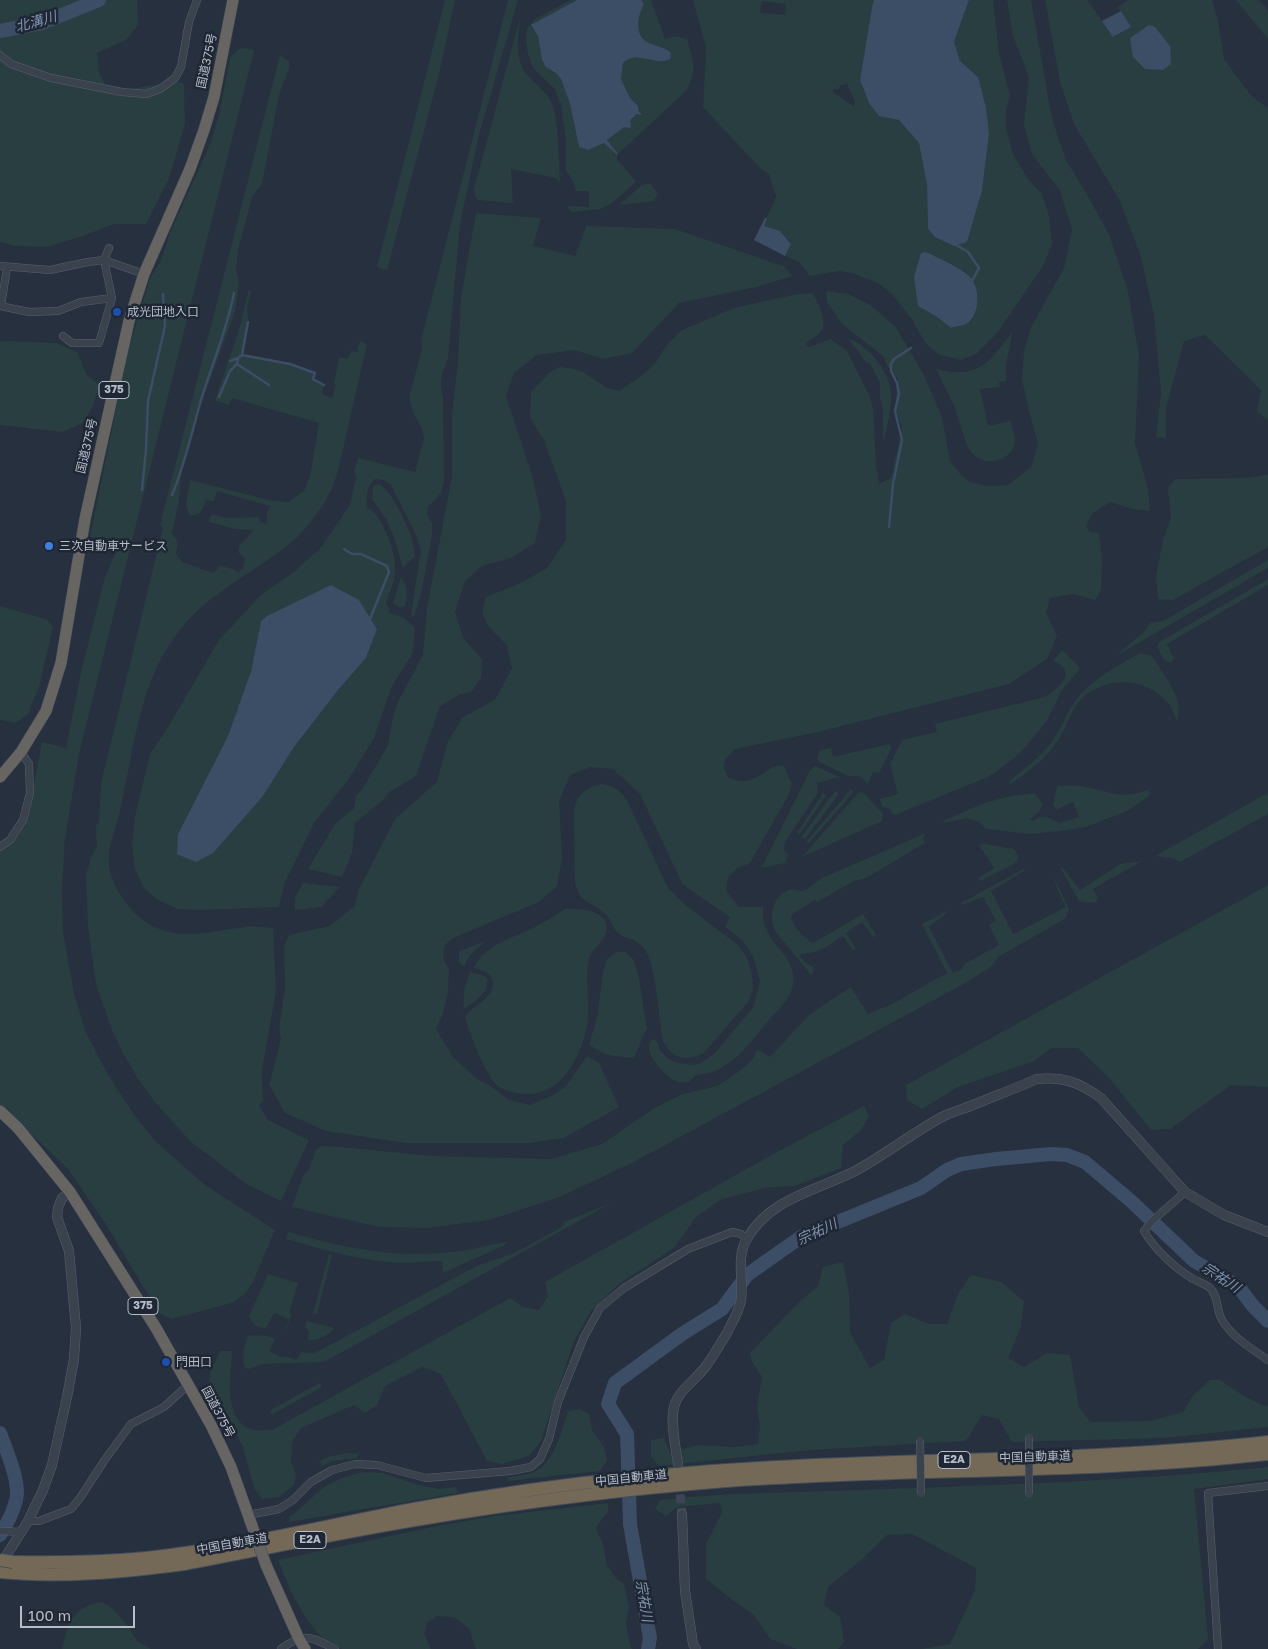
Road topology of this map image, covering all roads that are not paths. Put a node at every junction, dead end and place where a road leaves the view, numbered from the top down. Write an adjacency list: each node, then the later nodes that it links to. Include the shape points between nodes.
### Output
1 (197, 0): 3 (street, via 189,22 181,68 175,78 146,94 51,78 11,64)
2 (233, 0): 7 (highway, 国道375号 / 375, via 204,130)
3 (0, 55)
4 (109, 248): 5 (street)
5 (104, 260): 6 (street, via 50,270); 7 (street); 8 (street)
6 (3, 267): 9 (street)
7 (144, 274): 11 (highway, 国道375号 / 375, via 129,321 85,518 61,663 46,711)
8 (112, 298): 9 (street, via 81,302 58,311 29,312); 10 (street, via 99,344 72,343)
9 (0, 306)
10 (63, 336)
11 (21, 752): 12 (highway, 国道375号 / 375); 13 (street, via 30,764 30,793 23,820 10,840)
12 (0, 777)
13 (0, 847)
14 (0, 1111): 15 (highway, 国道375号 / 375, via 29,1140)
15 (70, 1192): 20 (highway, 国道375号 / 375); 33 (street, via 62,1198 57,1217 69,1251 76,1328 74,1359 52,1465)
16 (1185, 1192): 17 (street, via 1224,1215); 18 (street, via 1101,1098 1066,1079 1051,1078 1037,1080 944,1116 834,1182 781,1204 767,1214); 19 (street, via 1144,1231 1172,1264 1208,1287 1214,1294 1221,1319 1243,1342)
17 (1268, 1232)
18 (746, 1238): 25 (street, via 741,1252 739,1310 706,1368 679,1396 674,1406); 32 (street, via 732,1232 688,1249 624,1288 600,1308 584,1337 558,1402 549,1439 540,1459 531,1467 426,1478 377,1465 355,1464 332,1470 279,1509)
19 (1268, 1360)
20 (188, 1385): 32 (highway, 国道375号 / 375, via 231,1467); 33 (street, via 164,1407 131,1424 70,1509 39,1521)
21 (1029, 1437): 30 (street, bridge)
22 (920, 1440): 29 (street, bridge)
23 (1268, 1442): 26 (highway, 中国自動車道 / E2A, via 1130,1454 815,1464)
24 (1268, 1454): 26 (highway, 中国自動車道 / E2A, via 1141,1465)
25 (678, 1464)
26 (641, 1483): 27 (highway, 中国自動車道 / E2A)
27 (613, 1486): 36 (highway, 中国自動車道 / E2A, via 514,1492 182,1553 89,1562); 37 (highway, 中国自動車道 / E2A, via 148,1569 84,1574)
28 (1268, 1486): 42 (street, via 1208,1493)
29 (921, 1494)
30 (1029, 1494)
31 (682, 1514): 41 (street, via 685,1591)
32 (250, 1519): 38 (highway, 国道375号 / 375, bridge, via 266,1565)
33 (28, 1521): 35 (street)
34 (0, 1531): 35 (street)
35 (22, 1532): 37 (street)
36 (6, 1561)
37 (2, 1570)
38 (302, 1644): 39 (street); 40 (street, via 308,1637)
39 (281, 1649)
40 (335, 1649)
41 (696, 1649)
42 (1218, 1649)

